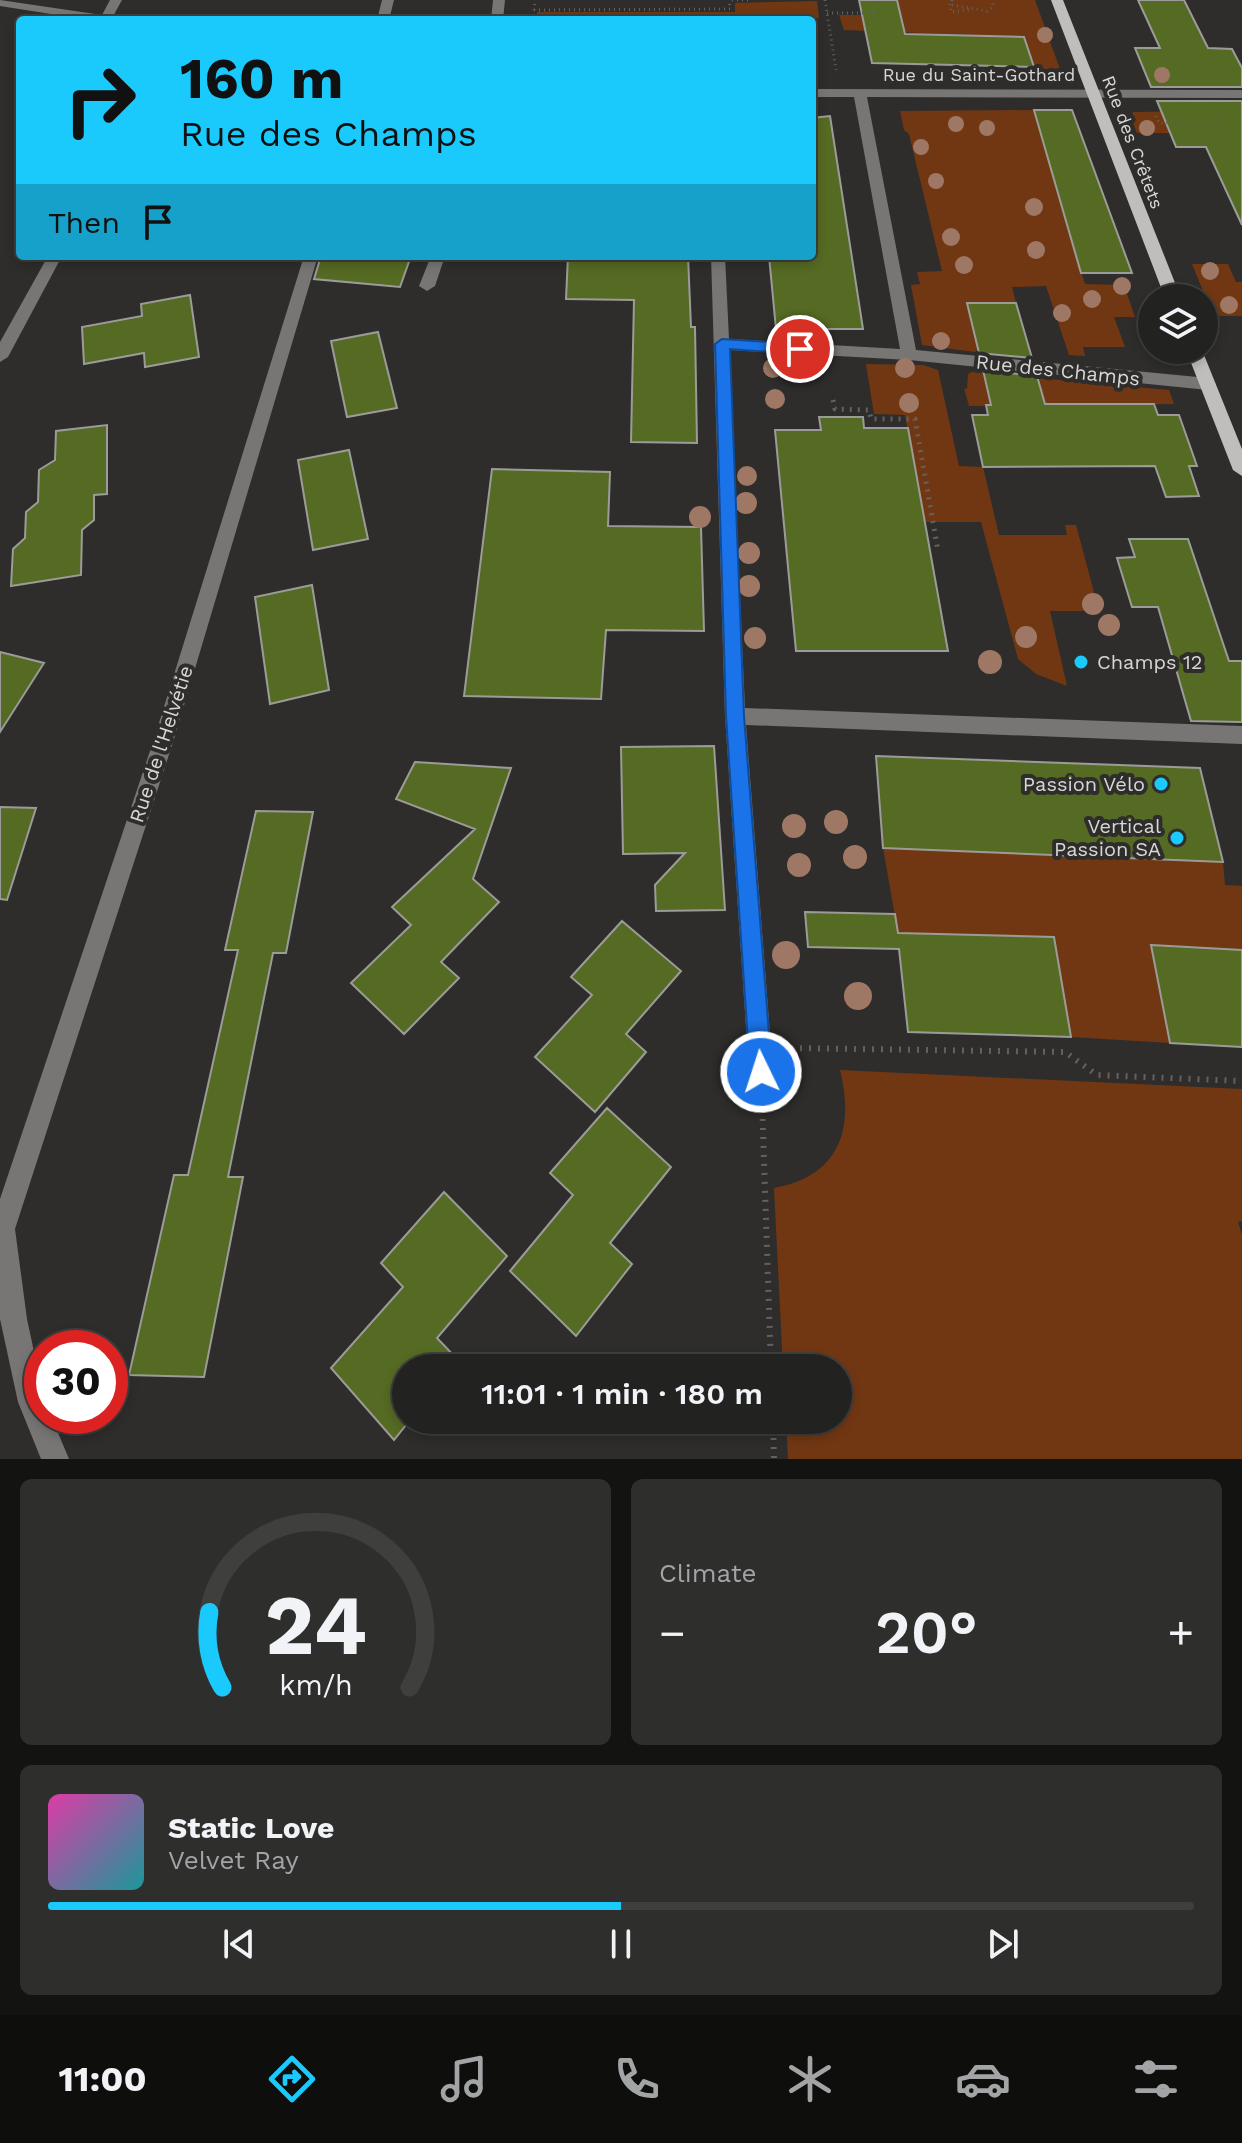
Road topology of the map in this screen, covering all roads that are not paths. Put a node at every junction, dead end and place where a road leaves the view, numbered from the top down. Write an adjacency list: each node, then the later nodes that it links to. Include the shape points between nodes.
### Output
1 (1057, 0): 6 (main road, Rue des Crêtets)
2 (0, 2): 3 (street)
3 (86, 16)
4 (816, 93): 5 (street, Rue du Saint-Gothard)
5 (860, 94): 6 (street, Rue du Saint-Gothard); 15 (street)
6 (1093, 94): 7 (street, Rue du Saint-Gothard); 12 (main road, Rue des Crêtets)
7 (1242, 94)
8 (53, 260): 16 (street)
9 (310, 260): 23 (street, Rue de l'Helvétie, via 164,739)
10 (437, 260): 13 (street)
11 (718, 260): 14 (street)
12 (1168, 284)
13 (427, 286)
14 (722, 344): 15 (street, Rue des Champs); 20 (street)
15 (909, 355): 18 (street, Rue des Champs)
16 (0, 357)
17 (1200, 364): 18 (main road)
18 (1208, 384): 19 (main road)
19 (1242, 470)
20 (735, 716): 21 (street); 22 (street)
21 (1242, 735)
22 (761, 1072)
23 (2, 1234): 24 (street, Rue de l'Helvétie, via 15,1345 37,1423)
24 (55, 1459)

